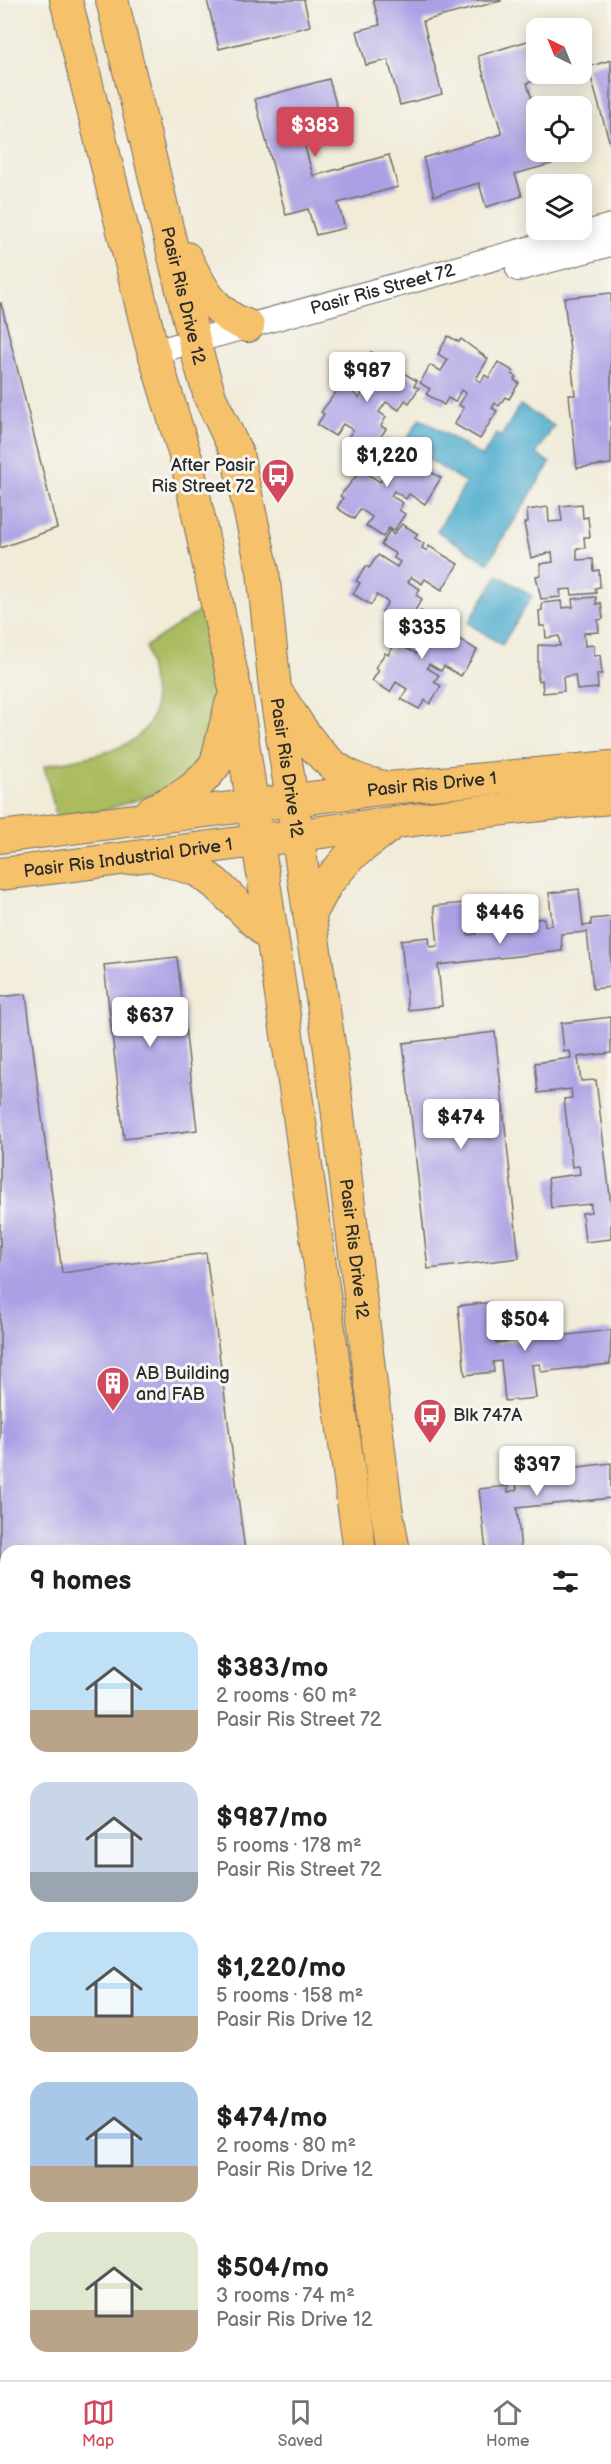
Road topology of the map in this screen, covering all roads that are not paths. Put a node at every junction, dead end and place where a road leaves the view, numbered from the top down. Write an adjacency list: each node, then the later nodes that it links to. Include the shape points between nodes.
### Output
1 (66, 0): 8 (main road, Pasir Ris Drive 12)
2 (112, 0): 3 (main road, Pasir Ris Drive 12)
3 (164, 218): 6 (main road, via 203,292 222,314); 7 (main road, Pasir Ris Drive 12)
4 (611, 226): 6 (street, Pasir Ris Street 72)
5 (611, 244): 7 (street, Pasir Ris Street 72)
6 (248, 326): 7 (street, Pasir Ris Street 72)
7 (196, 349): 8 (street, Pasir Ris Street 72); 10 (main road, Pasir Ris Drive 12, via 210,397 240,466 263,571)
8 (156, 360): 9 (main road, Pasir Ris Drive 12, via 187,462)
9 (235, 689): 15 (main road, Pasir Ris Drive 12); 17 (main road, via 216,763 210,771 186,796)
10 (275, 689): 12 (main road, via 328,761 351,777); 14 (main road, Pasir Ris Drive 12)
11 (611, 767): 12 (main road, Pasir Ris Drive 1)
12 (389, 788): 14 (main road, Pasir Ris Drive 1)
13 (611, 798): 16 (main road, Pasir Ris Drive 1)
14 (293, 801): 15 (main road, Pasir Ris Drive 1); 18 (main road, Pasir Ris Drive 12)
15 (252, 806): 17 (main road, Pasir Ris Industrial Drive 1); 20 (main road, Pasir Ris Drive 12)
16 (398, 820): 18 (main road, Pasir Ris Drive 1); 23 (main road, via 345,861 327,883)
17 (120, 824): 19 (main road, Pasir Ris Industrial Drive 1)
18 (298, 834): 20 (main road, Pasir Ris Drive 1); 23 (main road, Pasir Ris Drive 12)
19 (0, 837)
20 (257, 841): 21 (main road, Pasir Ris Industrial Drive 1); 24 (main road, Pasir Ris Drive 12)
21 (153, 856): 22 (main road, Pasir Ris Industrial Drive 1); 24 (main road, via 198,871)
22 (0, 874)
23 (310, 915): 26 (main road, Pasir Ris Drive 12)
24 (270, 936): 25 (main road, Pasir Ris Drive 12)
25 (359, 1545)
26 (393, 1545)

